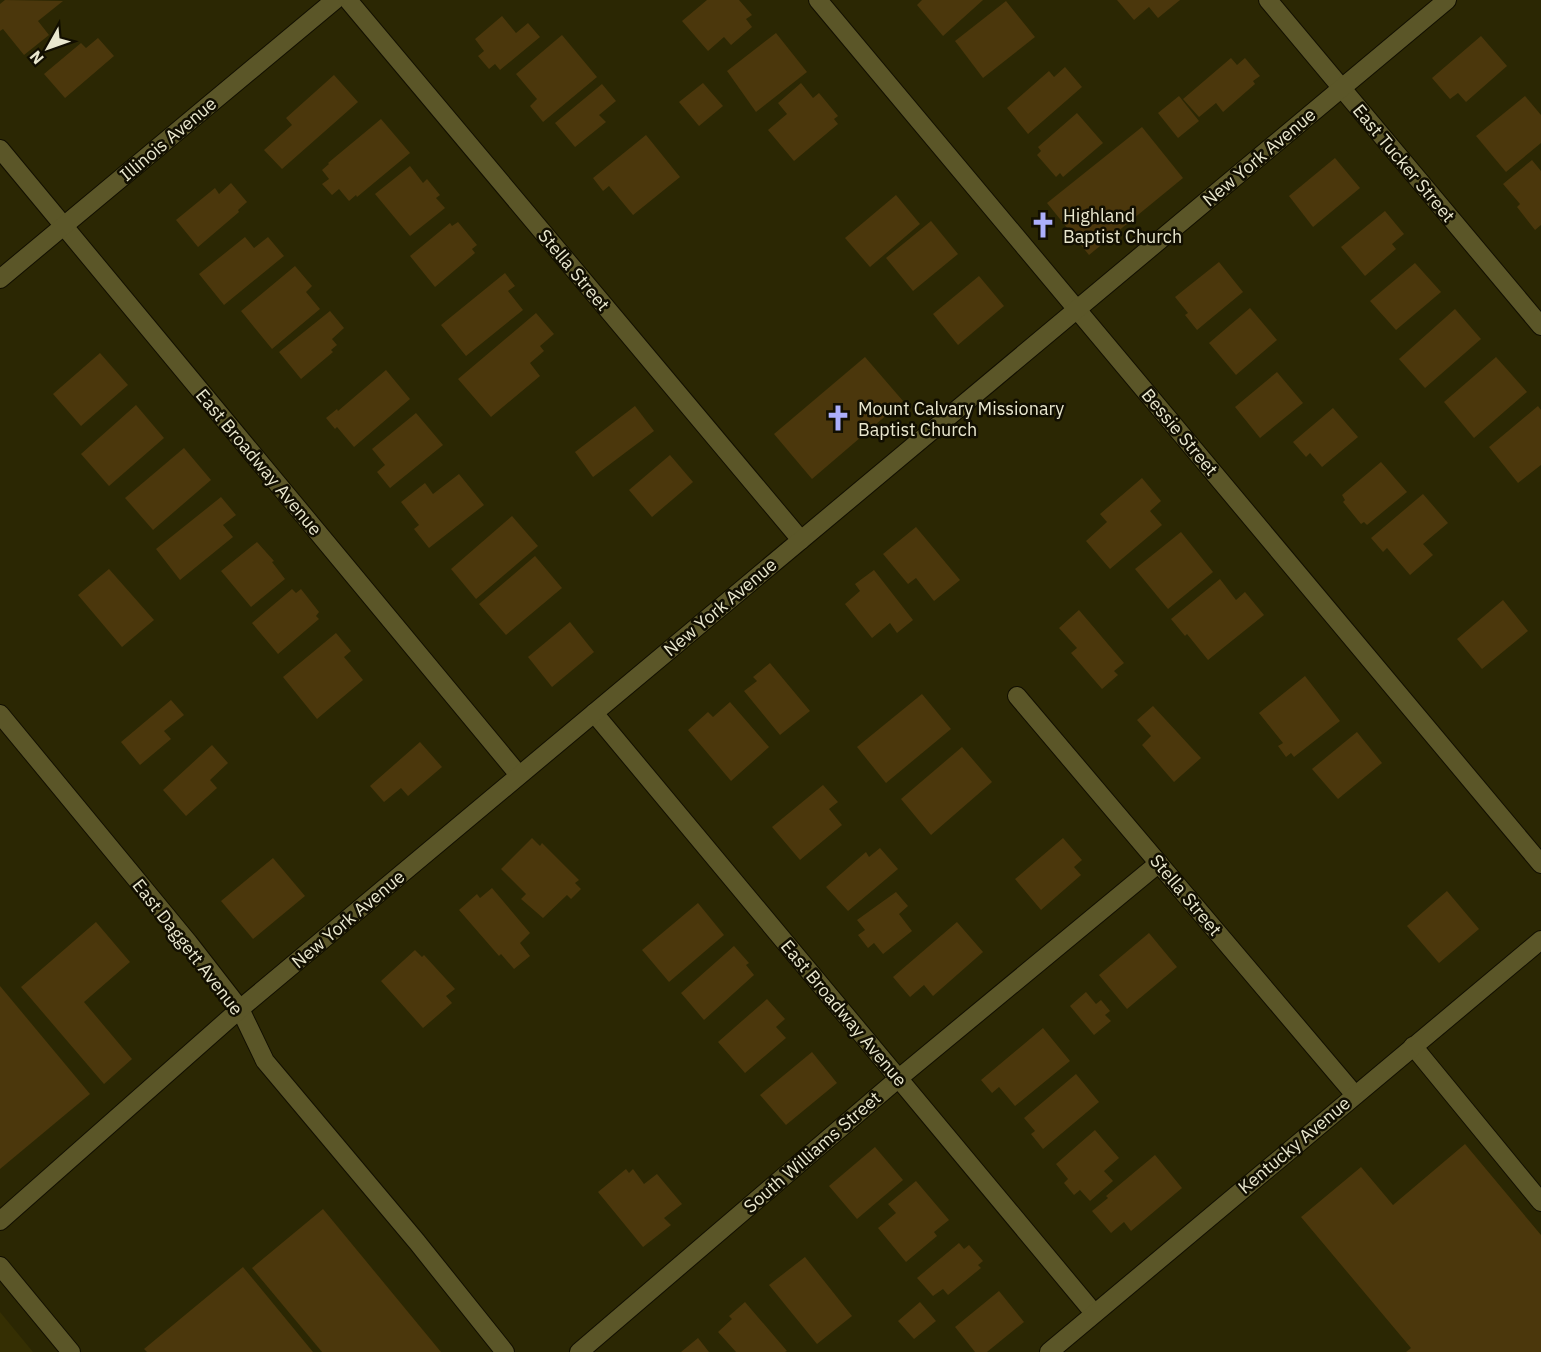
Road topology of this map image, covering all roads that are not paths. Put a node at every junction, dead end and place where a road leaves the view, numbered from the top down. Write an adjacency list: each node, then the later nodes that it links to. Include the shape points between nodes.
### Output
1 (335, 0): 8 (street, Illinois Avenue)
2 (348, 0): 12 (street, Stella Street)
3 (818, 0): 10 (street, Bessie Street)
4 (1268, 0): 6 (street, East Tucker Street)
5 (1447, 0): 6 (street, New York Avenue)
6 (1342, 88): 10 (street, New York Avenue); 11 (street, East Tucker Street)
7 (0, 148): 8 (street, East Broadway Avenue)
8 (64, 226): 9 (street, Illinois Avenue); 16 (street, East Broadway Avenue)
9 (0, 279)
10 (1077, 309): 12 (street, New York Avenue); 18 (street, Bessie Street)
11 (1541, 326)
12 (801, 540): 14 (street, New York Avenue)
13 (1017, 696): 17 (street, Stella Street)
14 (594, 713): 16 (street, New York Avenue); 22 (street, East Broadway Avenue)
15 (0, 714): 20 (street, East Daggett Avenue)
16 (519, 775): 20 (street, New York Avenue)
17 (1159, 864): 22 (street, South Williams Street); 23 (street, Stella Street)
18 (1541, 864)
19 (1541, 940): 21 (street, Kentucky Avenue)
20 (240, 1009): 25 (street, New York Avenue); 29 (street, East Daggett Avenue, via 265,1061)
21 (1413, 1046): 23 (street, Kentucky Avenue); 24 (street)
22 (899, 1078): 27 (street, East Broadway Avenue); 30 (street, South Williams Street)
23 (1355, 1095): 27 (street, Kentucky Avenue)
24 (1541, 1202)
25 (0, 1221)
26 (0, 1266): 28 (street)
27 (1094, 1313): 31 (street, Kentucky Avenue)
28 (71, 1352)
29 (505, 1352)
30 (579, 1352)
31 (1049, 1352)

